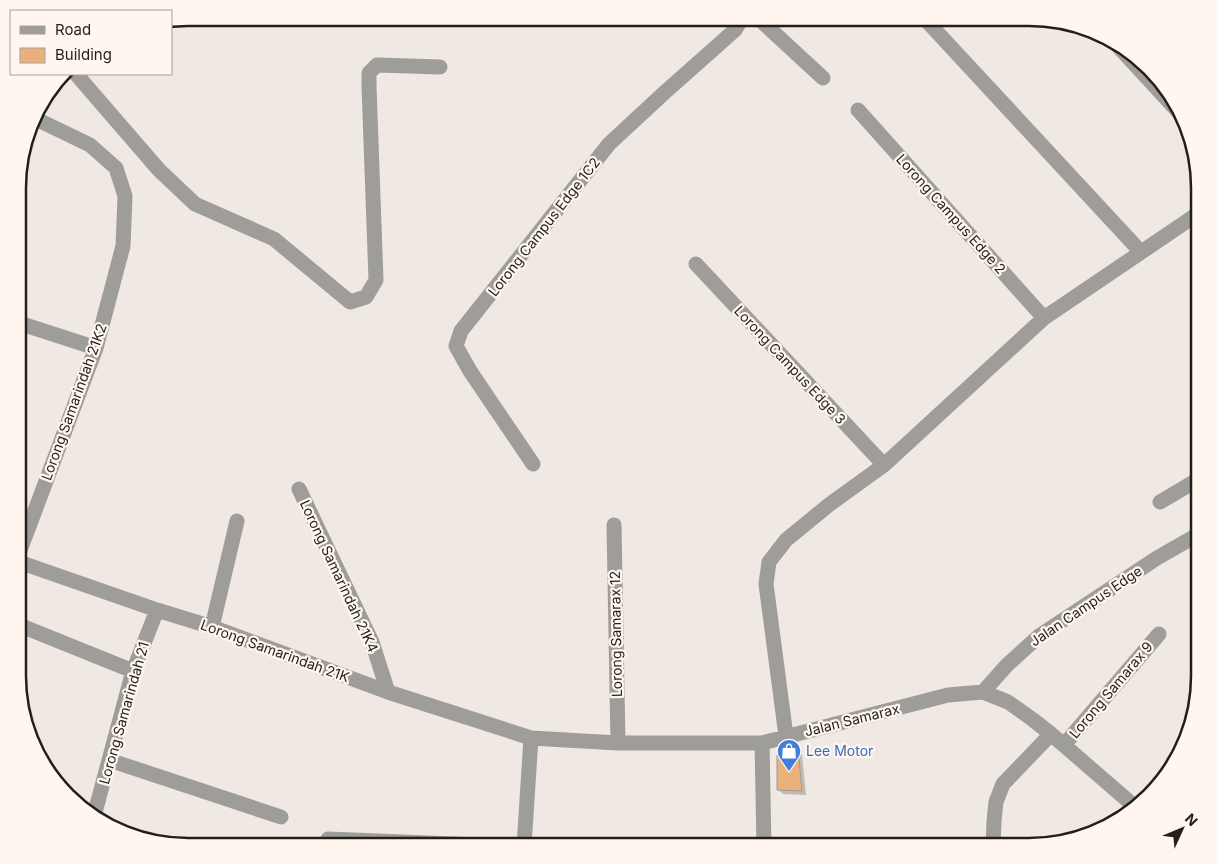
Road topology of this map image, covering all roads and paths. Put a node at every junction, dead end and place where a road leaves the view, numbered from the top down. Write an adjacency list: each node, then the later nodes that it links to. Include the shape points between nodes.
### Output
1 (737, 27): 15 (street, Lorong Campus Edge 1C2, via 610,144 461,331 456,346)
2 (767, 27): 6 (street)
3 (932, 27): 10 (street)
4 (440, 67): 5 (street, via 377,65 369,73 376,280 366,297 350,302 274,239 195,204 159,170)
5 (77, 75)
6 (823, 78)
7 (858, 110): 12 (street, Lorong Campus Edge 2)
8 (41, 121): 14 (street, Lorong Samarindah 21K2, via 90,145 116,168 125,196 123,246)
9 (1190, 219): 10 (street)
10 (1141, 252): 12 (street)
11 (696, 264): 16 (street, Lorong Campus Edge 3)
12 (1044, 318): 16 (street)
13 (26, 325): 14 (street)
14 (96, 348): 22 (street, Lorong Samarindah 21K2)
15 (532, 464)
16 (884, 465): 33 (street, via 786,540 769,562 766,584)
17 (1190, 484): 19 (street)
18 (299, 489): 30 (street, Lorong Samarindah 21K4, via 372,642)
19 (1160, 502)
20 (237, 521): 26 (street)
21 (614, 524): 35 (street, Lorong Samarax 12)
22 (27, 533)
23 (1190, 539): 31 (street, Jalan Campus Edge, via 1038,636)
24 (27, 565): 25 (street, Lorong Samarindah 21K)
25 (156, 610): 26 (street, Lorong Samarindah 21K); 29 (street, Lorong Samarindah 21)
26 (212, 627): 30 (street, Lorong Samarindah 21K)
27 (27, 628): 29 (street)
28 (1159, 634): 37 (street, Lorong Samarax 9)
29 (133, 671): 38 (street, Lorong Samarindah 21)
30 (388, 692): 34 (street, Lorong Samarindah 21K)
31 (983, 692): 32 (street, Jalan Samarax, via 1008,702); 33 (street, Jalan Samarax, via 948,695)
32 (1051, 734): 37 (street, Jalan Samarax); 44 (street, via 1004,784 996,802)
33 (786, 736): 36 (street, Jalan Samarax)
34 (532, 738): 35 (street, Jalan Samarax); 42 (street)
35 (618, 743): 36 (street, Jalan Samarax)
36 (762, 743): 43 (street)
37 (1064, 745): 39 (street, Jalan Samarax)
38 (109, 760): 40 (street, Lorong Samarindah 21); 41 (street)
39 (1129, 802)
40 (96, 809)
41 (281, 817)
42 (525, 837)
43 (764, 838)
44 (993, 838)

